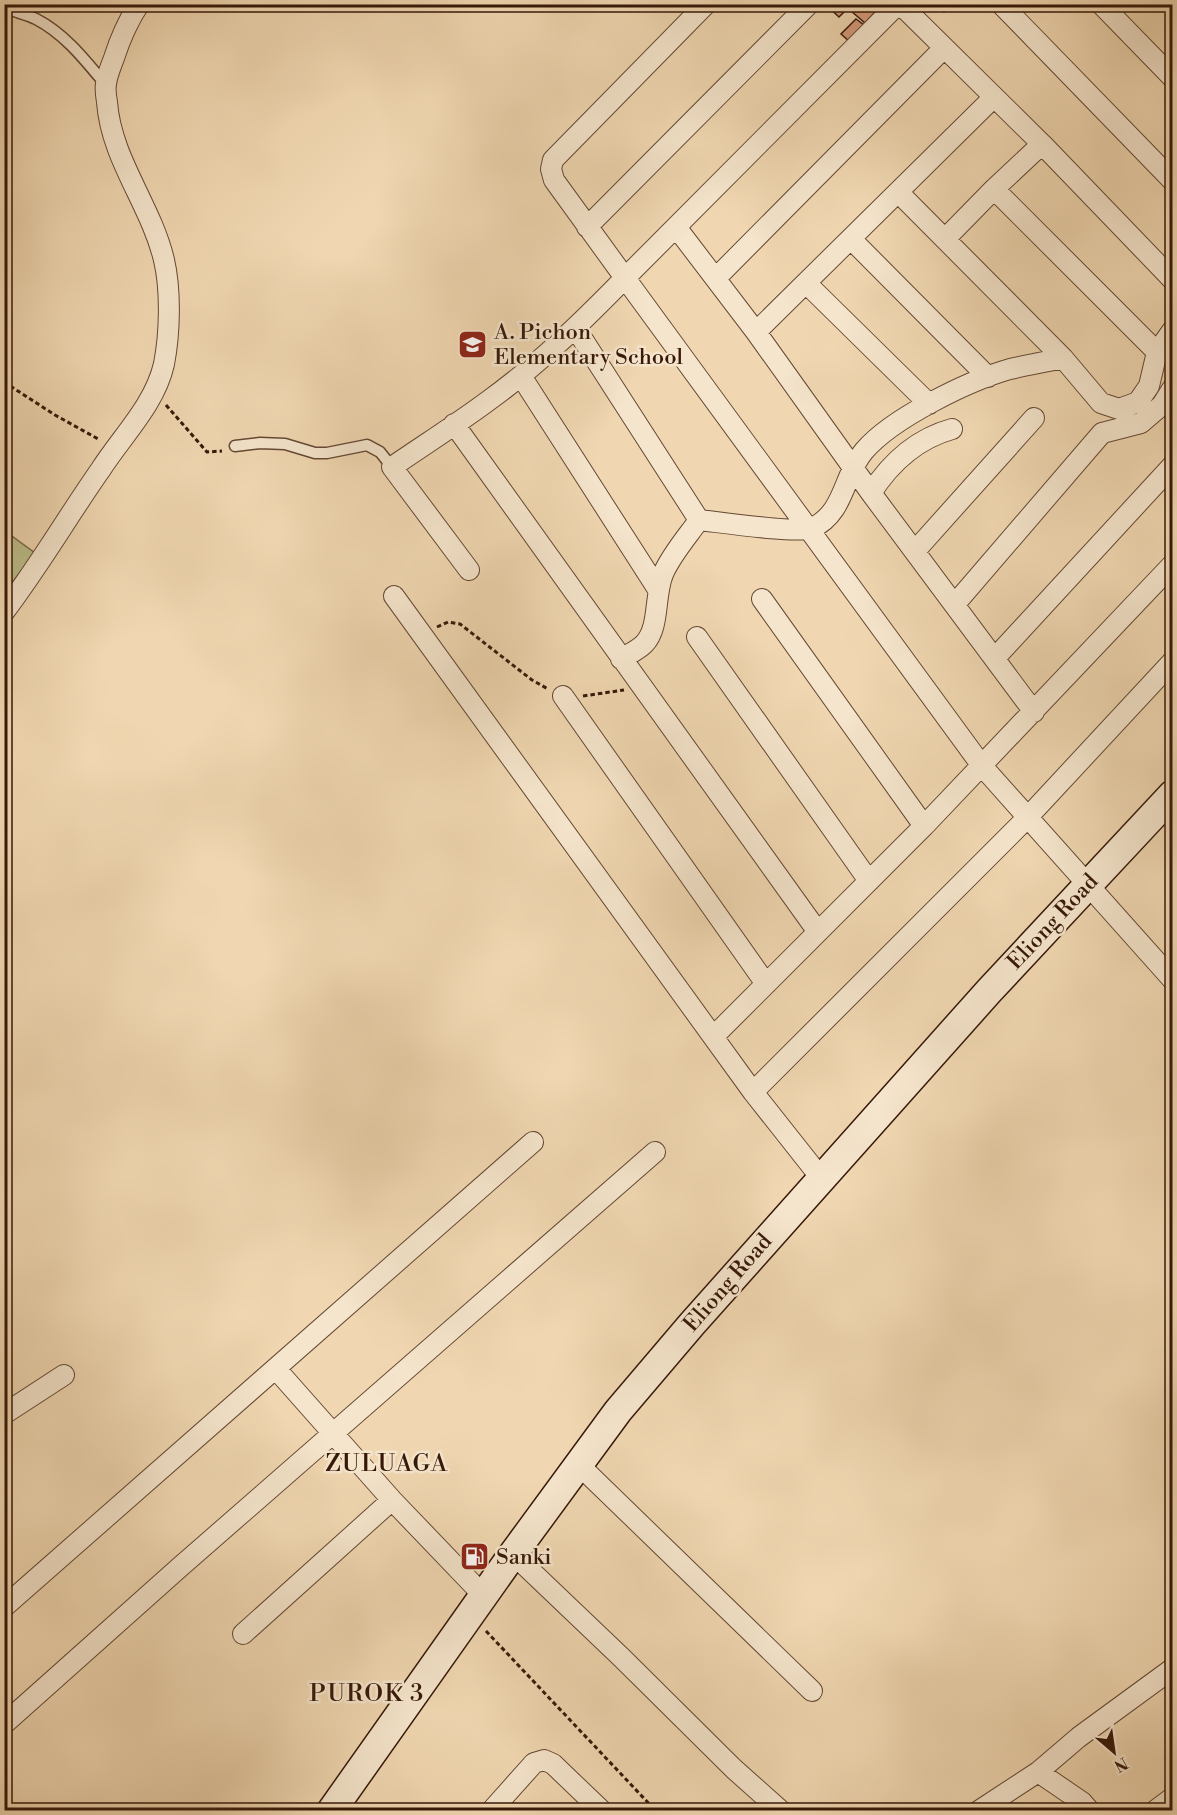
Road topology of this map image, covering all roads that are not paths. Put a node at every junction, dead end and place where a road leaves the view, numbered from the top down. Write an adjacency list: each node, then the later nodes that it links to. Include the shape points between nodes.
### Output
1 (139, 4): 10 (street, via 118,46)
2 (706, 4): 16 (street, via 553,160 554,180)
3 (809, 4): 16 (street)
4 (899, 4): 8 (street); 17 (street)
5 (1001, 4): 13 (street)
6 (1101, 4): 9 (street)
7 (4, 7): 10 (lane, via 54,31)
8 (944, 48): 11 (street); 21 (street)
9 (1173, 77)
10 (105, 85): 50 (street, via 108,120 116,147 164,259 170,301 164,364 142,413)
11 (994, 97): 12 (street); 15 (street)
12 (1042, 144): 14 (street); 22 (street)
13 (1173, 180)
14 (994, 189): 19 (street); 27 (street)
15 (898, 192): 18 (street); 19 (street)
16 (587, 227): 20 (street)
17 (675, 227): 20 (street); 21 (street)
18 (851, 239): 23 (street); 30 (street)
19 (945, 239): 28 (street)
20 (625, 278): 24 (street); 42 (street)
21 (716, 278): 26 (street)
22 (1173, 279)
23 (806, 283): 26 (street); 32 (street)
24 (576, 329): 29 (street); 41 (street)
25 (1173, 331): 27 (street)
26 (756, 332): 39 (street)
27 (1157, 352): 28 (street, via 1144,395 1138,402 1119,409 1101,403)
28 (1063, 358): 30 (street)
29 (521, 376): 34 (street); 46 (street)
30 (988, 377): 32 (street)
31 (1173, 389): 49 (street, via 1141,423 1102,433)
32 (929, 404): 39 (street, via 883,434 864,450)
33 (1035, 418): 43 (street)
34 (454, 424): 37 (street); 53 (street)
35 (952, 429): 40 (street, via 936,433 896,460)
36 (235, 446): 37 (lane, via 285,444 327,453 367,445 380,452)
37 (392, 466): 45 (street)
38 (1173, 466): 52 (street)
39 (853, 467): 40 (street); 42 (street, via 838,505)
40 (871, 493): 43 (street)
41 (699, 520): 42 (street); 46 (street)
42 (810, 530): 57 (street)
43 (915, 551): 49 (street)
44 (1173, 565): 56 (street)
45 (469, 570)
46 (657, 588): 53 (street, via 656,618 650,637)
47 (394, 596): 66 (street)
48 (762, 598): 60 (street)
49 (955, 604): 52 (street)
50 (4, 612)
51 (698, 637): 61 (street)
52 (995, 658): 56 (street)
53 (621, 659): 63 (street)
54 (1173, 662): 59 (street)
55 (563, 696): 65 (street)
56 (1034, 712): 57 (street)
57 (982, 766): 59 (street); 60 (street)
58 (1173, 795): 62 (main road, Eliong Road)
59 (1027, 818): 62 (street); 67 (street)
60 (924, 826): 61 (street)
61 (869, 881): 63 (street)
62 (1088, 885): 64 (street); 70 (main road, Eliong Road)
63 (818, 932): 65 (street)
64 (1173, 979)
65 (766, 984): 66 (street)
66 (714, 1036): 67 (street)
67 (753, 1092): 70 (street)
68 (533, 1142): 71 (street)
69 (655, 1152): 74 (street)
70 (821, 1178): 75 (main road, Eliong Road, via 640,1385)
71 (276, 1369): 74 (street); 79 (street)
72 (64, 1375): 73 (street)
73 (4, 1414)
74 (334, 1433): 76 (street); 83 (street)
75 (578, 1464): 77 (main road, Eliong Road); 82 (street)
76 (392, 1500): 78 (street); 80 (street)
77 (513, 1554): 78 (main road, Eliong Road); 89 (street)
78 (477, 1605): 86 (main road, Eliong Road)
79 (4, 1607)
80 (243, 1634)
81 (1173, 1669): 84 (street)
82 (813, 1691)
83 (4, 1724)
84 (1038, 1772): 90 (street); 91 (street)
85 (1173, 1798): 92 (street)
86 (332, 1810)
87 (492, 1810): 88 (street, via 534,1763 544,1760 554,1764)
88 (601, 1810)
89 (780, 1810)
90 (980, 1810)
91 (1089, 1810)
92 (1156, 1810)

